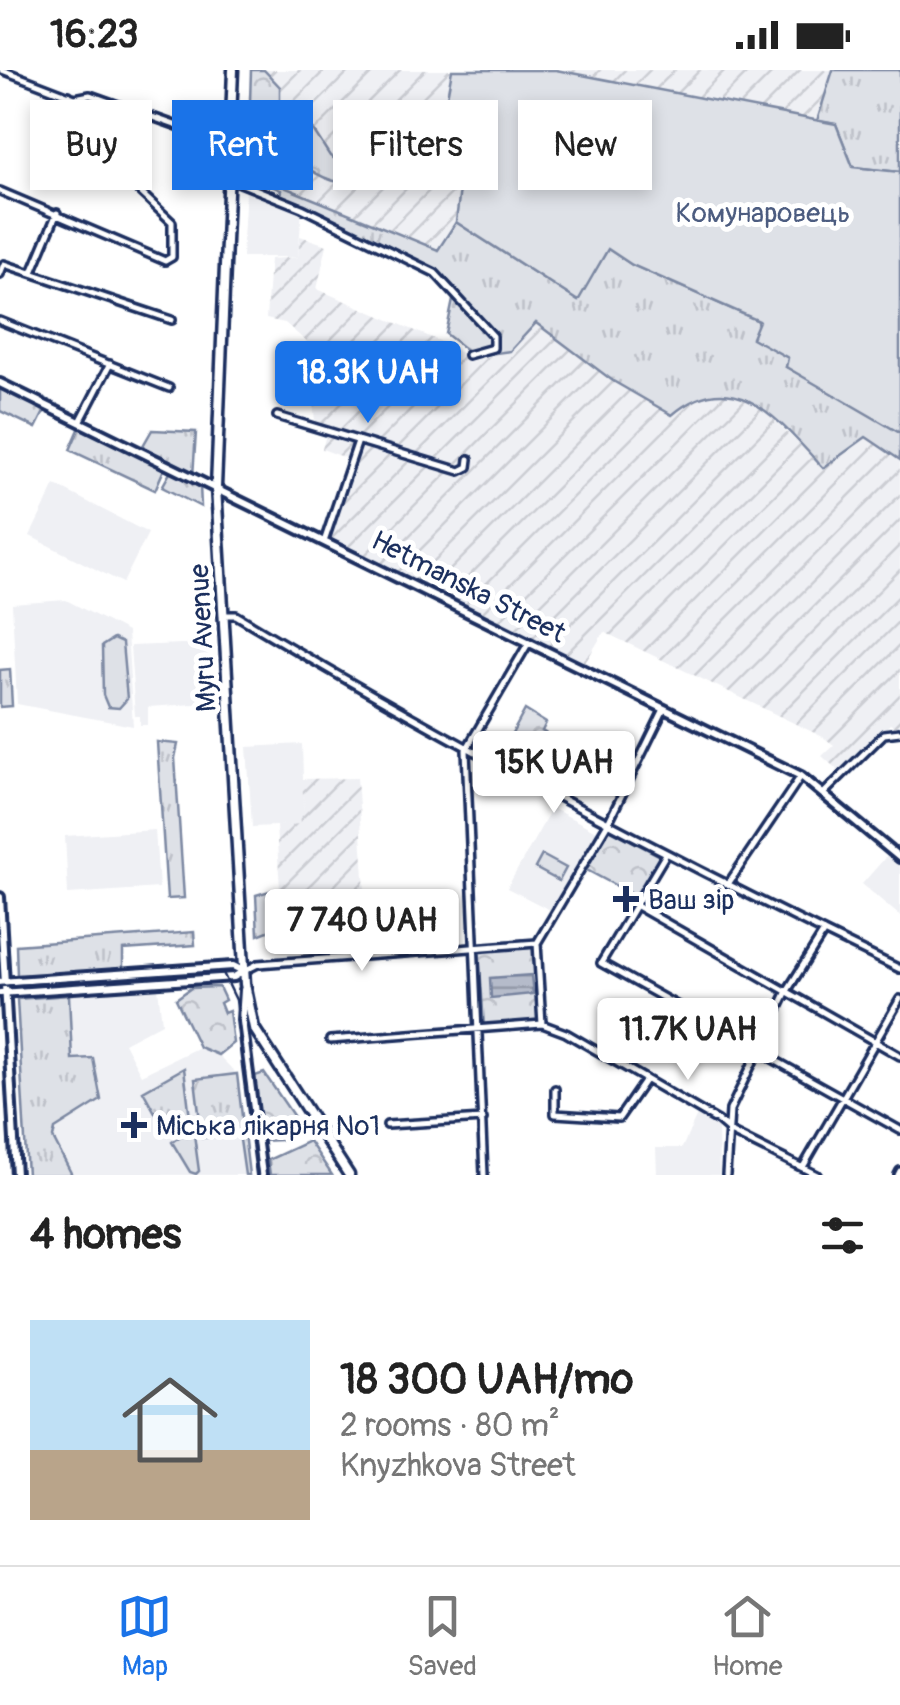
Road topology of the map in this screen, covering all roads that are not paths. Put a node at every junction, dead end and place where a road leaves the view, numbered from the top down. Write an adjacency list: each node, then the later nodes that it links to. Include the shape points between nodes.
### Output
1 (2, 70): 4 (street)
2 (33, 70): 4 (street)
3 (233, 70): 6 (main road, Myru Avenue)
4 (28, 80): 5 (street)
5 (69, 96): 7 (street, via 90,95); 11 (street, via 59,126 172,222 172,258 165,261)
6 (233, 100)
7 (172, 124)
8 (230, 190): 24 (main road, Myru Avenue)
9 (257, 190): 16 (street, via 435,273 493,336 492,348)
10 (0, 191): 11 (street)
11 (57, 213): 12 (street)
12 (33, 271): 13 (street, via 4,264); 14 (street)
13 (0, 274)
14 (172, 320)
15 (0, 321): 17 (street)
16 (468, 355)
17 (110, 364): 19 (street); 21 (street)
18 (0, 383): 21 (street, Hetmanska Street)
19 (170, 388)
20 (277, 416): 22 (street)
21 (80, 422): 24 (street, Hetmanska Street)
22 (358, 441): 23 (street, via 460,471); 25 (street)
23 (469, 459)
24 (216, 487): 25 (street, Hetmanska Street); 26 (main road, Myru Avenue)
25 (325, 539): 27 (street, Hetmanska Street)
26 (223, 615): 30 (street, via 236,615); 43 (main road, Myru Avenue)
27 (530, 642): 28 (street, Hetmanska Street); 30 (street)
28 (664, 709): 31 (street, Hetmanska Street); 33 (street)
29 (900, 732): 32 (street, via 884,734)
30 (466, 750): 33 (street); 41 (street)
31 (801, 776): 32 (street, Hetmanska Street); 36 (street)
32 (824, 792): 35 (street, Hetmanska Street)
33 (607, 825): 34 (street); 40 (street)
34 (666, 854): 36 (street); 38 (street)
35 (900, 858)
36 (728, 884): 39 (street)
37 (0, 897): 44 (street)
38 (635, 905): 47 (street); 53 (street, via 601,963)
39 (824, 932): 42 (street); 47 (street)
40 (538, 943): 41 (street); 49 (street)
41 (472, 948): 43 (street, via 258,964); 50 (street)
42 (900, 969)
43 (244, 971): 44 (street, via 233,966); 45 (main road, Myru Avenue); 46 (street, via 234,978)
44 (2, 982): 46 (street)
45 (245, 984): 64 (street, via 242,1020); 65 (main road, Myru Avenue, via 254,1028)
46 (3, 992): 63 (street)
47 (787, 992): 52 (street); 53 (street)
48 (900, 1000): 52 (street)
49 (542, 1024): 50 (street); 55 (street)
50 (478, 1029): 51 (street); 58 (street)
51 (330, 1040)
52 (874, 1041): 54 (street); 57 (street)
53 (756, 1050): 57 (street); 60 (street)
54 (900, 1056)
55 (646, 1079): 56 (street, via 619,1118 555,1114); 60 (street)
56 (554, 1089)
57 (842, 1098): 61 (street); 62 (street)
58 (482, 1119): 59 (street); 66 (street)
59 (387, 1124)
60 (726, 1130): 62 (street); 67 (street)
61 (900, 1130)
62 (804, 1170): 68 (street)
63 (16, 1175)
64 (262, 1175)
65 (348, 1175)
66 (484, 1175)
67 (726, 1175)
68 (817, 1175)

